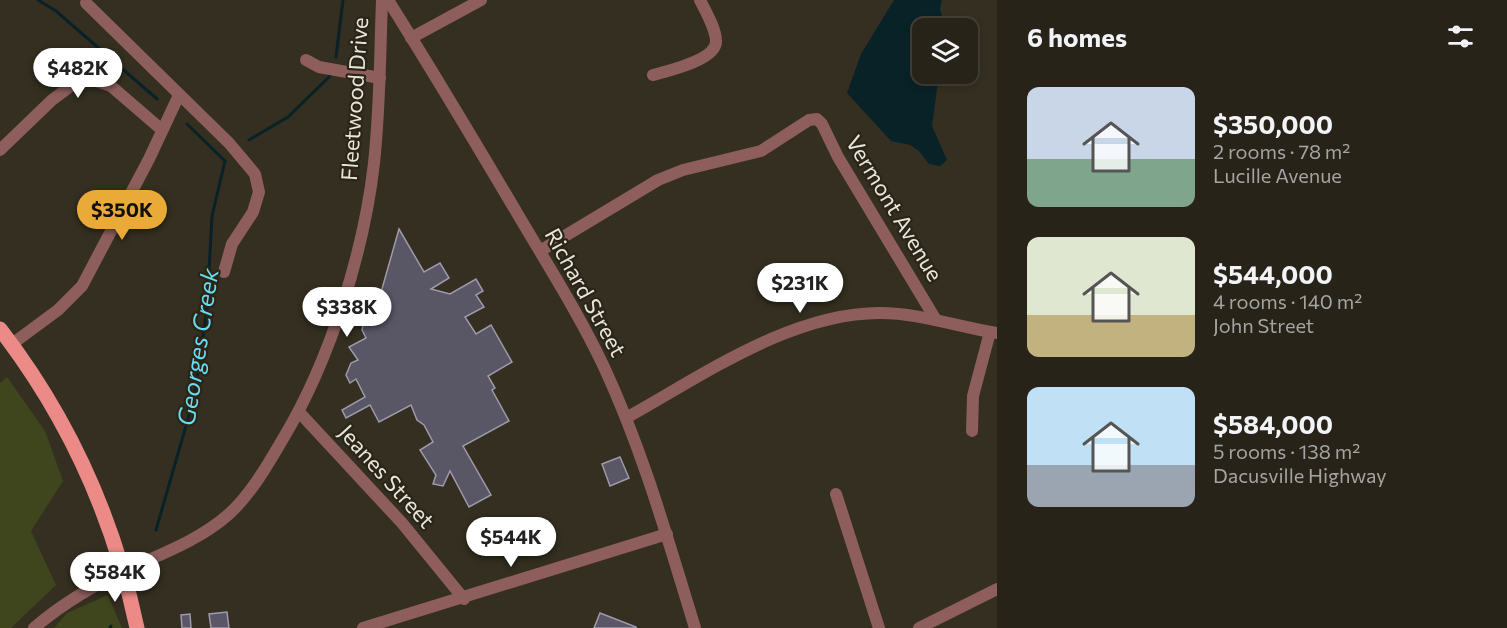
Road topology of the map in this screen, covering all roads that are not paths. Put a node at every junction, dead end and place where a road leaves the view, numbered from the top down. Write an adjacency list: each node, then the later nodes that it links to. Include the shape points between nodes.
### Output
1 (382, 0): 9 (street, Fleetwood Drive)
2 (387, 0): 6 (street, Richard Street)
3 (481, 0): 6 (street)
4 (700, 0): 8 (street, via 713,28 715,47 682,68)
5 (86, 3): 10 (street)
6 (411, 38): 13 (street, Richard Street)
7 (306, 60): 9 (street, via 319,67)
8 (653, 75)
9 (380, 78): 19 (street, Fleetwood Drive, via 374,164 364,221 338,321)
10 (179, 95): 11 (street); 14 (street, via 255,174 259,192 253,212 232,244)
11 (162, 130): 12 (street, via 111,86 91,80 76,82 52,100); 18 (street, via 82,286 58,310)
12 (0, 150)
13 (540, 251): 15 (street, Vermont Avenue, via 658,180 761,151 809,120 817,119); 20 (street, Richard Street, via 585,330)
14 (224, 272)
15 (936, 320): 17 (street); 20 (street, via 880,313 848,316 785,333)
16 (0, 329): 18 (main road)
17 (993, 333): 21 (street, via 973,396)
18 (12, 344): 24 (main road, via 72,441)
19 (299, 412): 24 (street, Fleetwood Drive, via 246,496 228,515 191,540); 26 (street, Jeanes Street, via 402,523)
20 (626, 418): 23 (street, Richard Street)
21 (972, 431)
22 (836, 494): 31 (street)
23 (667, 534): 26 (street); 30 (street, Richard Street)
24 (124, 571): 27 (street, Fleetwood Drive, via 84,592); 28 (main road)
25 (997, 589): 32 (street)
26 (464, 599): 29 (street)
27 (34, 628)
28 (137, 628)
29 (363, 628)
30 (695, 628)
31 (879, 628)
32 (919, 628)

